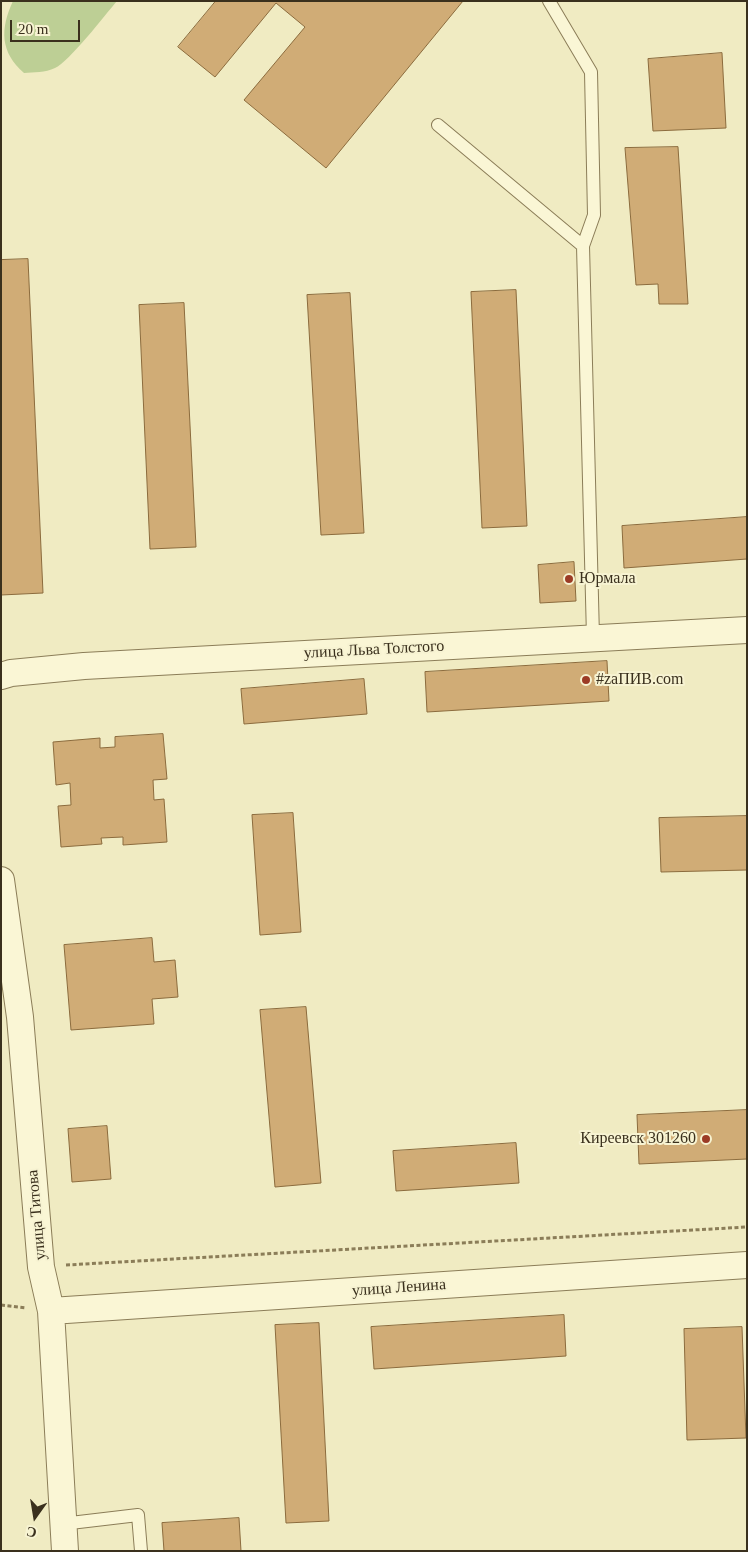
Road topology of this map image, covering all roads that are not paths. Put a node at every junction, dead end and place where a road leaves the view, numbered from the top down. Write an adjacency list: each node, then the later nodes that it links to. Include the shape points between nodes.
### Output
1 (549, 1): 3 (lane, via 591,72 594,215)
2 (438, 125): 3 (lane)
3 (583, 246): 5 (lane)
4 (747, 630): 5 (street, улица Льва Толстого)
5 (593, 637): 6 (street, улица Льва Толстого, via 84,666)
6 (1, 676)
7 (1, 880): 9 (street, улица Титова, via 20,1017 41,1267)
8 (747, 1265): 9 (street, улица Ленина)
9 (51, 1311): 10 (street, улица Титова)
10 (62, 1524): 11 (street, улица Титова); 12 (lane, via 138,1515)
11 (64, 1551)
12 (141, 1551)

